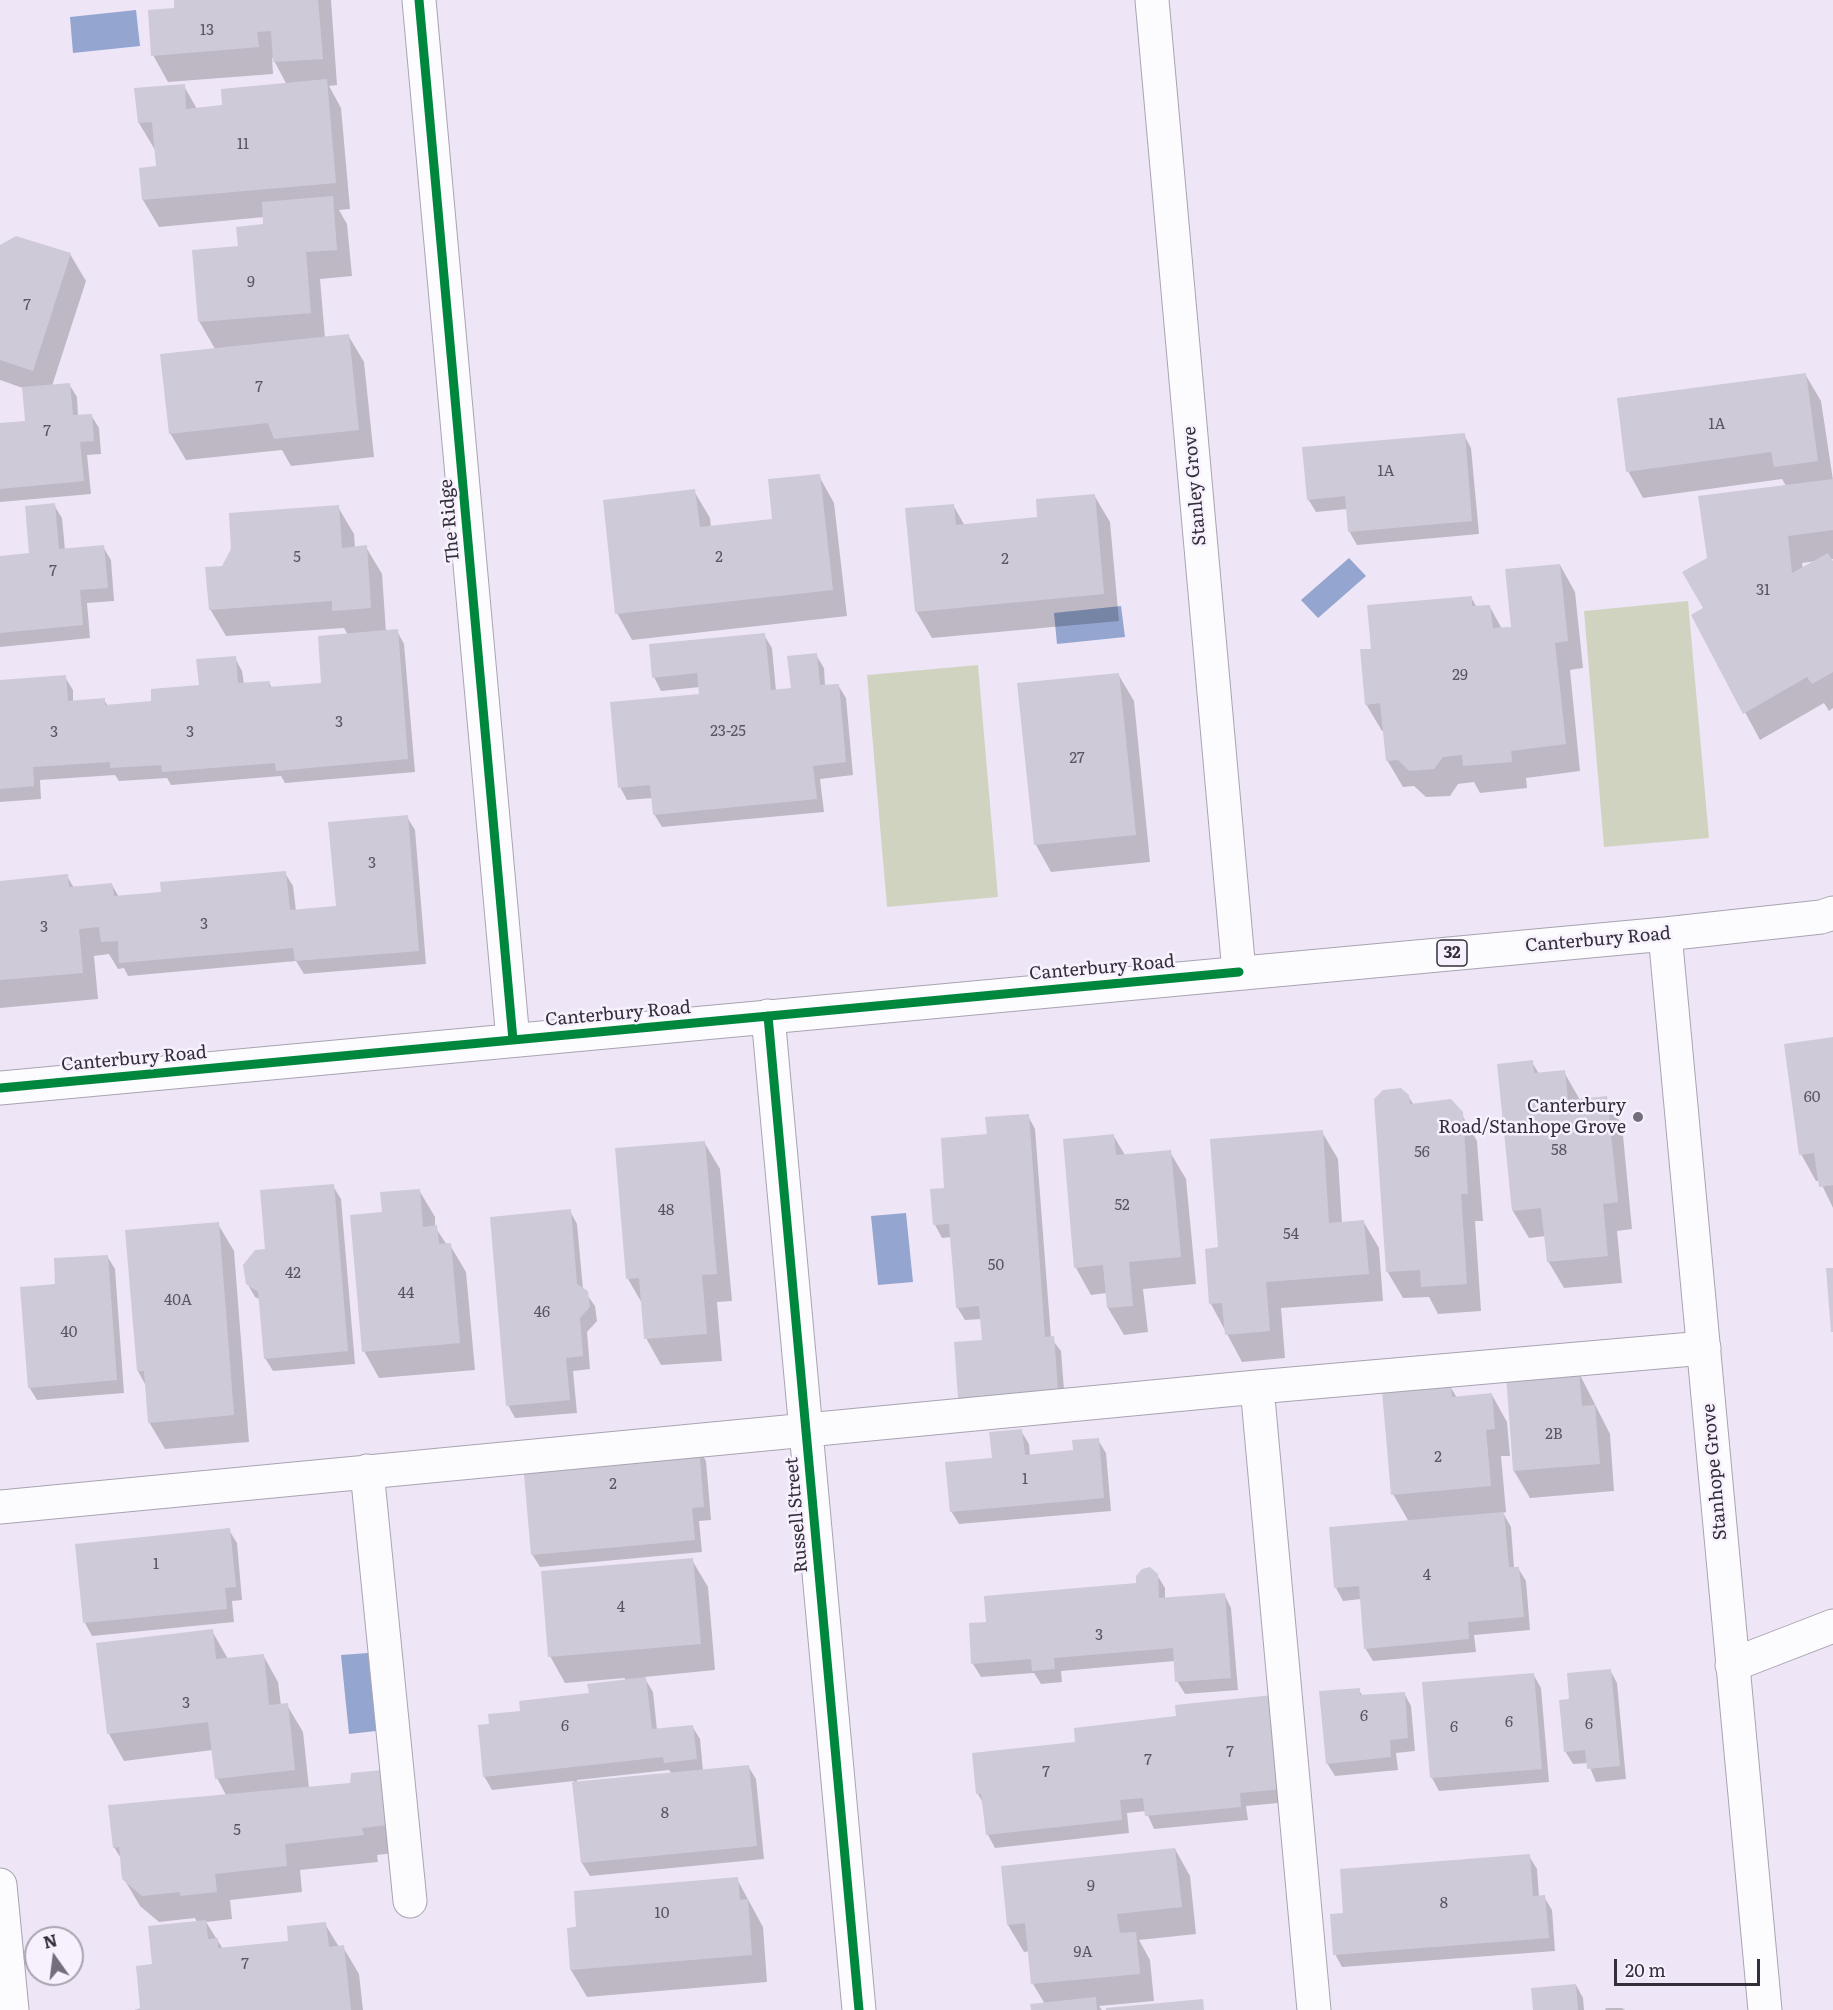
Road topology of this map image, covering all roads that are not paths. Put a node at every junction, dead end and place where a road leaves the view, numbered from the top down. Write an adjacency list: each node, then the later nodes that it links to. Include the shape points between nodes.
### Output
1 (419, 0): 7 (street, The Ridge)
2 (1152, 0): 5 (street, Stanley Grove)
3 (1833, 913): 4 (street, Canterbury Road / 32)
4 (1665, 934): 5 (street, Canterbury Road / 32); 9 (street, Stanhope Grove)
5 (1239, 972): 6 (street, Canterbury Road / 32)
6 (768, 1016): 7 (street, Canterbury Road / 32); 11 (street, Russell Street)
7 (513, 1040): 8 (street, Canterbury Road / 32)
8 (0, 1088)
9 (1704, 1348): 10 (street); 15 (street, Stanhope Grove)
10 (1257, 1387): 11 (street); 21 (street)
11 (806, 1428): 12 (street); 20 (street, Russell Street)
12 (367, 1471): 13 (street); 17 (street)
13 (0, 1507)
14 (1833, 1626): 15 (street)
15 (1732, 1665): 22 (street, Stanhope Grove)
16 (0, 1885): 18 (street)
17 (410, 1901)
18 (2, 1931): 19 (street)
19 (12, 2010)
20 (859, 2010)
21 (1314, 2010)
22 (1765, 2010)

